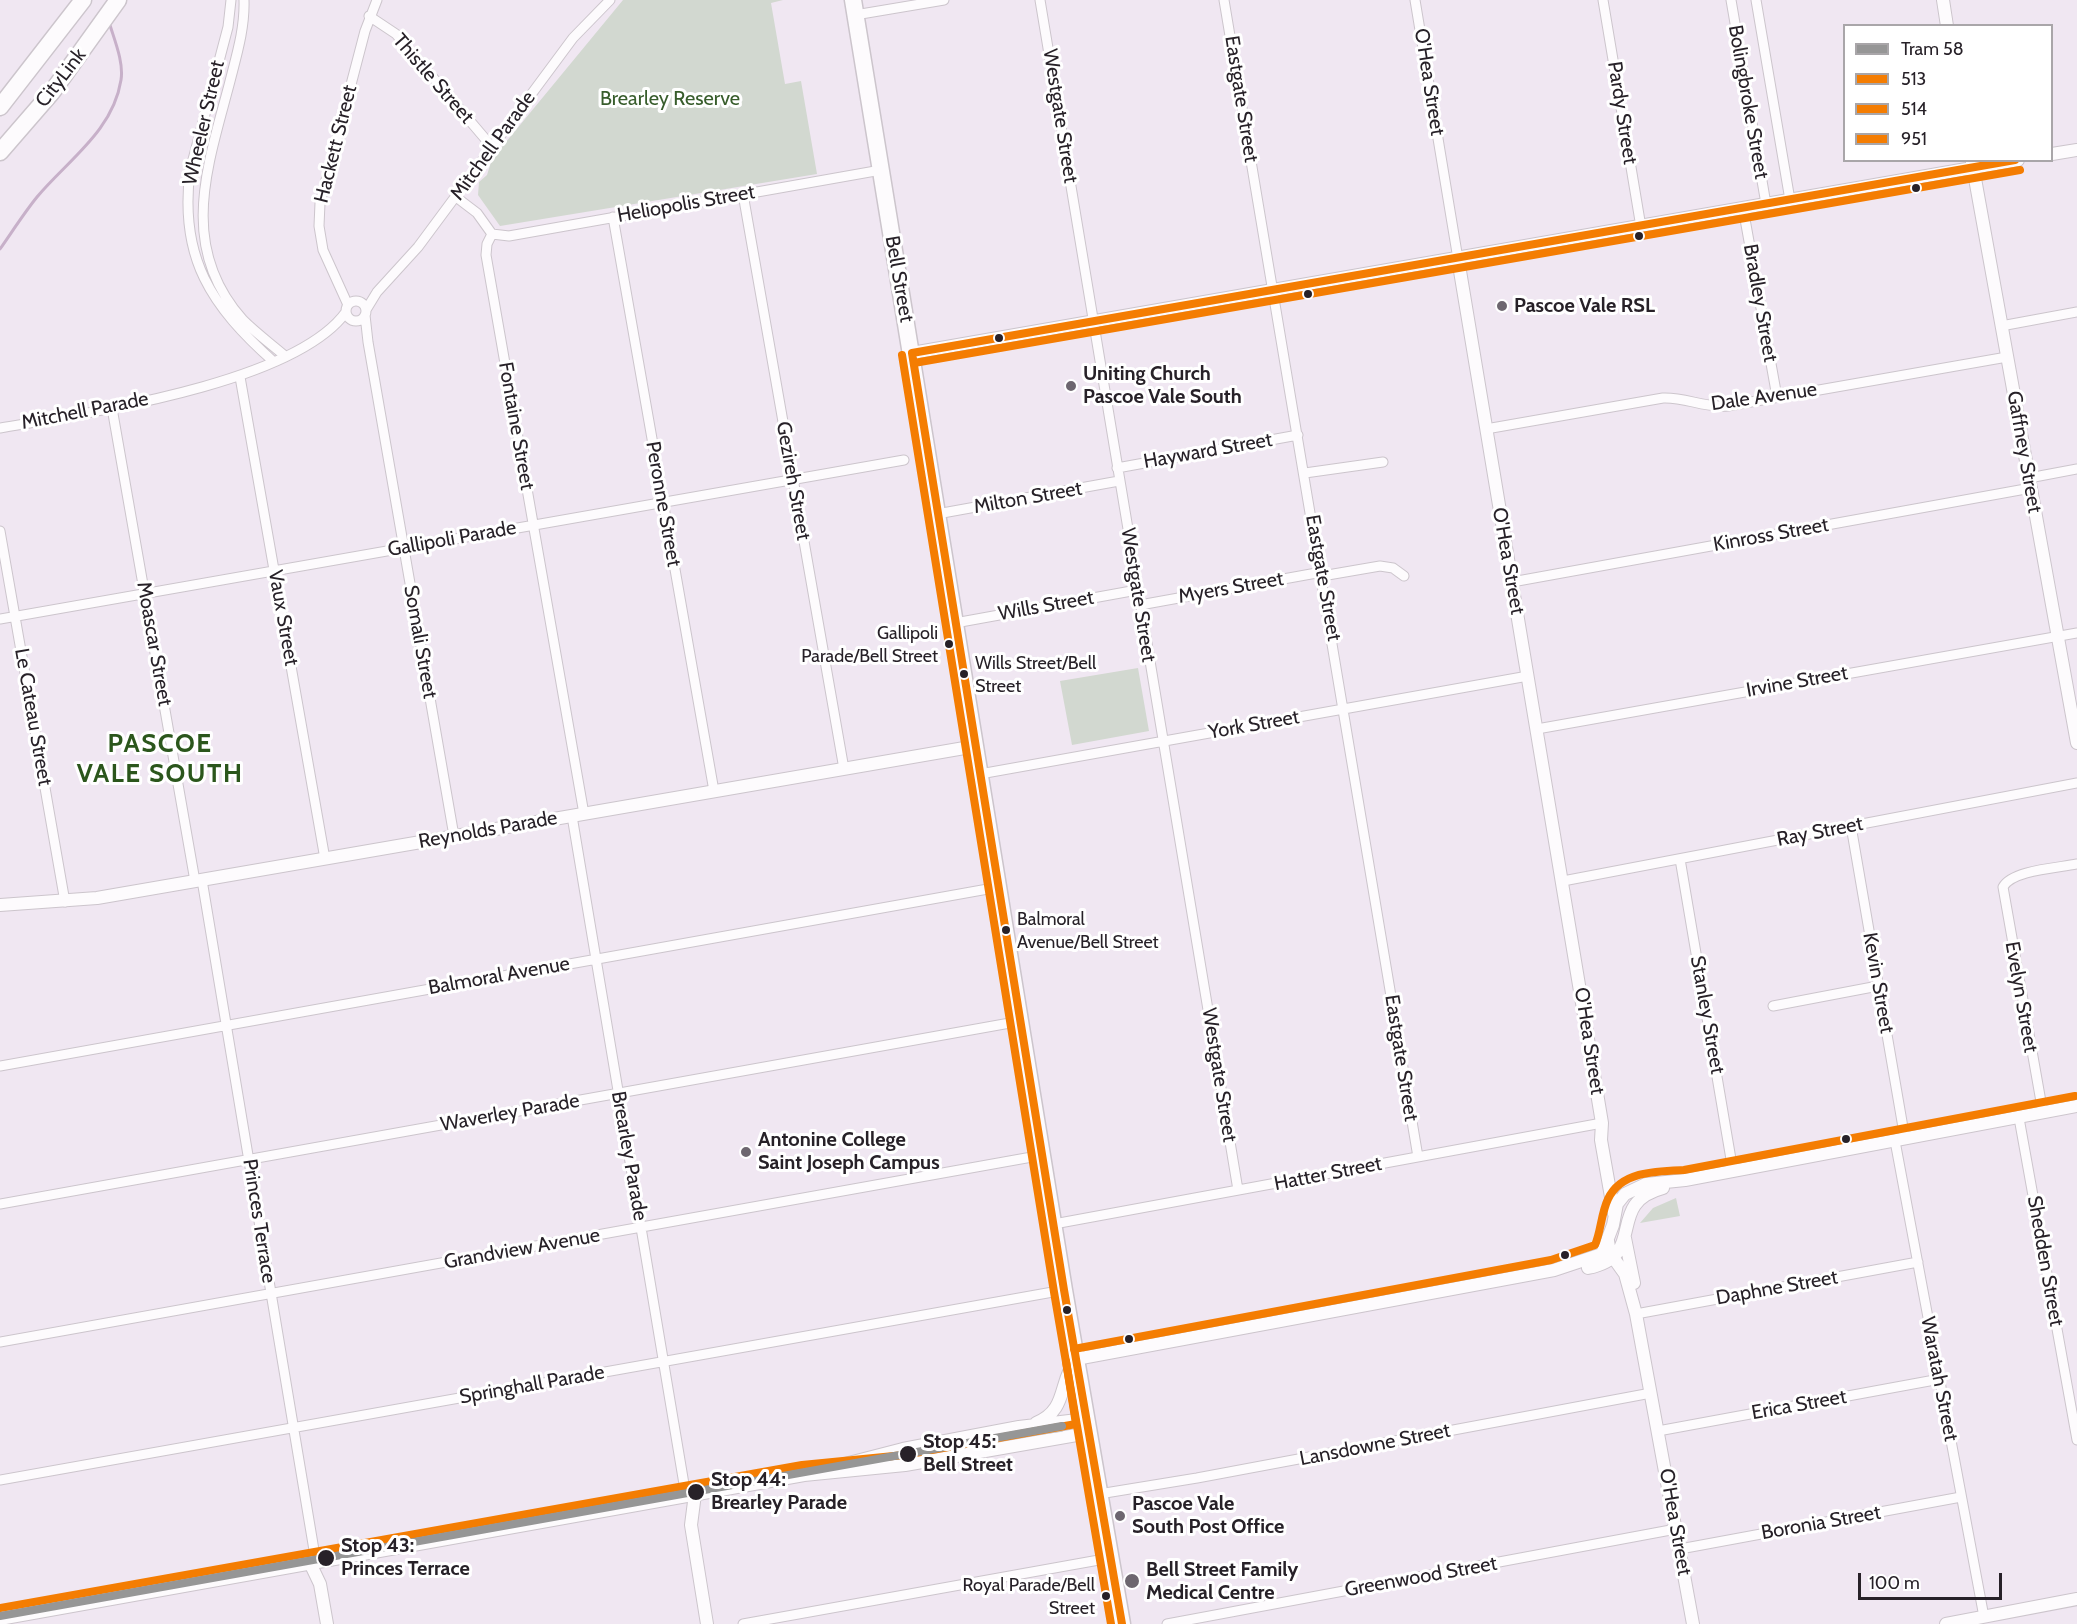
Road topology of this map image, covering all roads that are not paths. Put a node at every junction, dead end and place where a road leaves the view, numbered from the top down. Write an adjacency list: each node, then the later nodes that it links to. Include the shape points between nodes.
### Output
1 (118, 0): 21 (highway, CityLink, via 52,92)
2 (231, 0): 48 (street, Wheeler Street, via 228,27 190,171 188,229 196,262 218,304 231,322)
3 (244, 0): 46 (street, Wheeler Street, via 242,32 203,185 204,240 212,269 235,310)
4 (377, 0): 16 (street, Hackett Street)
5 (610, 0): 19 (street, Mitchell Parade, via 573,38)
6 (944, 0): 15 (street)
7 (1040, 0): 41 (street, Westgate Street)
8 (1224, 0): 35 (street, Eastgate Street)
9 (1415, 0): 34 (street, O'Hea Street)
10 (1603, 0): 32 (street, Pardy Street)
11 (1731, 0): 29 (street, Bolingbroke Street)
12 (1756, 0): 28 (street, Bolingbroke Street)
13 (1942, 0): 17 (street)
14 (79, 6): 18 (highway, CityLink)
15 (854, 8): 25 (highway, Bell Street)
16 (369, 16): 19 (street, Thistle Street, via 396,34); 37 (street, Hackett Street, via 320,203 323,249)
17 (1947, 24)
18 (0, 107)
19 (493, 147): 27 (street, Mitchell Parade)
20 (2077, 150): 22 (street)
21 (0, 152)
22 (2053, 154)
23 (2000, 162): 24 (street)
24 (1972, 165): 28 (street); 42 (street, Gaffney Street)
25 (881, 170): 26 (street, Heliopolis Street); 45 (highway, Bell Street)
26 (743, 194): 31 (street, Heliopolis Street); 60 (street, Gezireh Street)
27 (456, 197): 33 (street, via 477,213); 36 (street, Mitchell Parade, via 405,264)
28 (1790, 200): 29 (street)
29 (1766, 204): 30 (street)
30 (1743, 208): 32 (street); 50 (street, Bradley Street)
31 (613, 217): 33 (street, Heliopolis Street, via 509,236); 63 (street, Peronne Street)
32 (1641, 227): 34 (street)
33 (492, 234): 65 (street, Fontaine Street, via 486,255)
34 (1458, 259): 35 (street); 53 (street, O'Hea Street)
35 (1273, 291): 41 (street); 54 (street, Eastgate Street)
36 (377, 292): 37 (street, Mitchell Parade); 38 (street, Mitchell Parade)
37 (352, 305): 38 (street); 40 (street, Somali Street); 43 (street, Mitchell Parade)
38 (366, 312): 40 (street, Mitchell Parade); 44 (street, Somali Street)
39 (2077, 312): 42 (street)
40 (355, 321): 43 (street, Mitchell Parade); 44 (street, Somali Street)
41 (1094, 322): 45 (street); 57 (street, Westgate Street)
42 (2001, 326): 47 (street, Gaffney Street)
43 (335, 327): 46 (street, Mitchell Parade)
44 (368, 342): 67 (street, Somali Street)
45 (912, 353): 64 (highway, Bell Street)
46 (285, 356): 48 (street, Mitchell Parade)
47 (2007, 357): 50 (street, Dale Avenue); 62 (street, Gaffney Street)
48 (274, 362): 49 (street, Mitchell Parade)
49 (240, 376): 51 (street, Mitchell Parade); 68 (street, Vaux Street)
50 (1777, 398): 53 (street, Dale Avenue, via 1709,407 1663,398)
51 (112, 408): 52 (street, Mitchell Parade); 73 (street, Moascar Street)
52 (0, 428)
53 (1486, 429): 71 (street, O'Hea Street)
54 (1298, 435): 57 (street, Hayward Street); 59 (street, Eastgate Street)
55 (904, 460): 60 (street, Gallipoli Parade)
56 (1383, 462): 59 (street)
57 (1117, 468): 61 (street, Westgate Street)
58 (2077, 469): 62 (street, Kinross Street)
59 (1305, 473): 69 (street, Eastgate Street)
60 (793, 480): 63 (street, Gallipoli Parade); 86 (street, Gezireh Street)
61 (1119, 481): 64 (street, Milton Street); 72 (street, Westgate Street)
62 (2030, 483): 71 (street, Kinross Street); 79 (street, Gaffney Street)
63 (663, 502): 65 (street, Gallipoli Parade); 89 (street, Peronne Street)
64 (937, 514): 77 (highway, Bell Street)
65 (534, 525): 67 (street, Gallipoli Parade); 90 (street, Fontaine Street)
66 (0, 531): 75 (street, Le Cateau Street)
67 (404, 548): 68 (street, Gallipoli Parade); 92 (street, Somali Street)
68 (274, 571): 73 (street, Gallipoli Parade); 93 (street, Vaux Street)
69 (1322, 574): 70 (street, Myers Street, via 1380,566 1393,568); 74 (street, Myers Street); 81 (street, Eastgate Street)
70 (1404, 576)
71 (1512, 582): 80 (street, O'Hea Street)
72 (1137, 590): 74 (street, Westgate Street); 77 (street, Wills Street)
73 (145, 593): 75 (street, Gallipoli Parade); 96 (street, Moascar Street)
74 (1140, 605): 83 (street, Westgate Street)
75 (15, 616): 76 (street, Gallipoli Parade); 99 (street, Le Cateau Street)
76 (0, 619)
77 (955, 623): 85 (highway, Bell Street)
78 (2077, 633): 79 (street, Irvine Street)
79 (2057, 636): 82 (street, Irvine Street); 84 (street, Gaffney Street)
80 (1528, 676): 81 (street, York Street); 82 (street, O'Hea Street)
81 (1344, 708): 83 (street, York Street); 114 (street, Eastgate Street)
82 (1537, 729): 97 (street, O'Hea Street)
83 (1163, 741): 87 (street, York Street); 118 (street, Westgate Street)
84 (2077, 743)
85 (976, 746): 86 (street, Reynolds Parade); 87 (highway, Bell Street)
86 (844, 769): 89 (street, Reynolds Parade)
87 (980, 774): 98 (highway, Bell Street)
88 (2077, 783): 91 (street, Ray Street)
89 (714, 791): 90 (street, Reynolds Parade)
90 (578, 815): 92 (street, Reynolds Parade); 101 (street, Brearley Parade)
91 (1851, 826): 94 (street, Ray Street); 102 (street, Kevin Street)
92 (454, 836): 93 (street, Reynolds Parade)
93 (325, 859): 96 (street, Reynolds Parade)
94 (1680, 859): 97 (street, Ray Street); 116 (street, Stanley Street)
95 (2077, 864): 109 (street, Evelyn Street, via 2017,876 2007,881 2003,897)
96 (199, 881): 99 (street, Reynolds Parade); 105 (street, Princes Terrace)
97 (1563, 881): 111 (street, O'Hea Street)
98 (999, 887): 101 (street, Balmoral Avenue); 104 (highway, Bell Street)
99 (65, 902): 100 (street, Reynolds Parade)
100 (0, 905)
101 (596, 959): 105 (street, Balmoral Avenue); 107 (street, Brearley Parade)
102 (1878, 986): 103 (street); 112 (street, Kevin Street)
103 (1773, 1006)
104 (1021, 1021): 107 (street, Waverley Parade); 113 (highway, Bell Street)
105 (226, 1025): 106 (street, Balmoral Avenue); 115 (street, Princes Terrace)
106 (0, 1066)
107 (618, 1093): 115 (street, Waverley Parade); 123 (street, Brearley Parade)
108 (2077, 1106): 109 (street)
109 (2043, 1113): 110 (street)
110 (2019, 1118): 112 (street); 141 (street, Shedden Street)
111 (1602, 1123): 114 (street, Hatter Street); 119 (street, O'Hea Street, via 1615,1176); 121 (street, O'Hea Street, via 1601,1140)
112 (1900, 1140): 116 (street); 127 (street, Waratah Street)
113 (1043, 1155): 122 (highway, Bell Street); 123 (street, Grandview Avenue)
114 (1418, 1157): 118 (street, Hatter Street)
115 (249, 1160): 120 (street, Waverley Parade); 130 (street, Princes Terrace)
116 (1733, 1171): 117 (street)
117 (1685, 1180): 119 (street, via 1646,1184); 121 (street, via 1644,1194)
118 (1238, 1190): 122 (street, Hatter Street)
119 (1625, 1194): 121 (street, O'Hea Street, via 1630,1202)
120 (0, 1204)
121 (1621, 1217): 124 (street); 125 (street)
122 (1054, 1224): 129 (highway, Bell Street)
123 (641, 1228): 130 (street, Grandview Avenue); 134 (street, Brearley Parade)
124 (1625, 1238): 126 (street); 131 (street, O'Hea Street)
125 (1608, 1239): 126 (street, O'Hea Street); 128 (street, via 1597,1257)
126 (1613, 1258): 128 (street, via 1579,1270); 131 (street, O'Hea Street, via 1624,1274)
127 (1918, 1262): 131 (street, Daphne Street); 135 (street, Waratah Street)
128 (1554, 1270): 133 (street)
129 (1064, 1290): 133 (highway, Bell Street); 134 (street, Springhall Parade)
130 (271, 1294): 132 (street, Grandview Avenue); 139 (street, Princes Terrace)
131 (1636, 1314): 136 (street, O'Hea Street)
132 (0, 1342)
133 (1076, 1359): 137 (street, via 1058,1407); 138 (highway, Bell Street)
134 (664, 1362): 139 (street, Springhall Parade); 145 (street, Brearley Parade)
135 (1940, 1379): 140 (street, Erica Street); 146 (street, Waratah Street)
136 (1651, 1393): 140 (street, O'Hea Street); 144 (street, Lansdowne Street)
137 (1036, 1424): 138 (street); 142 (street, via 903,1449)
138 (1087, 1426): 142 (street, via 905,1465); 144 (highway, Bell Street)
139 (294, 1428): 143 (street, Springhall Parade); 150 (street, Princes Terrace)
140 (1658, 1431): 147 (street, O'Hea Street)
141 (2077, 1440)
142 (804, 1475): 145 (street)
143 (0, 1480)
144 (1099, 1494): 149 (highway, Bell Street)
145 (686, 1496): 150 (street); 155 (street, Brearley Parade)
146 (1961, 1497): 148 (street, Boronia Street); 152 (street, Waratah Street)
147 (1676, 1529): 148 (street, O'Hea Street); 158 (street, Greenwood Street)
148 (1680, 1549): 159 (street, O'Hea Street)
149 (1110, 1558): 156 (street); 157 (highway, Bell Street)
150 (316, 1562): 153 (street); 154 (street, Princes Terrace)
151 (2077, 1599): 152 (street)
152 (1984, 1617): 160 (street)
153 (0, 1619)
154 (327, 1624)
155 (707, 1624)
156 (743, 1624)
157 (1122, 1624)
158 (1167, 1624)
159 (1693, 1624)
160 (1946, 1624)

